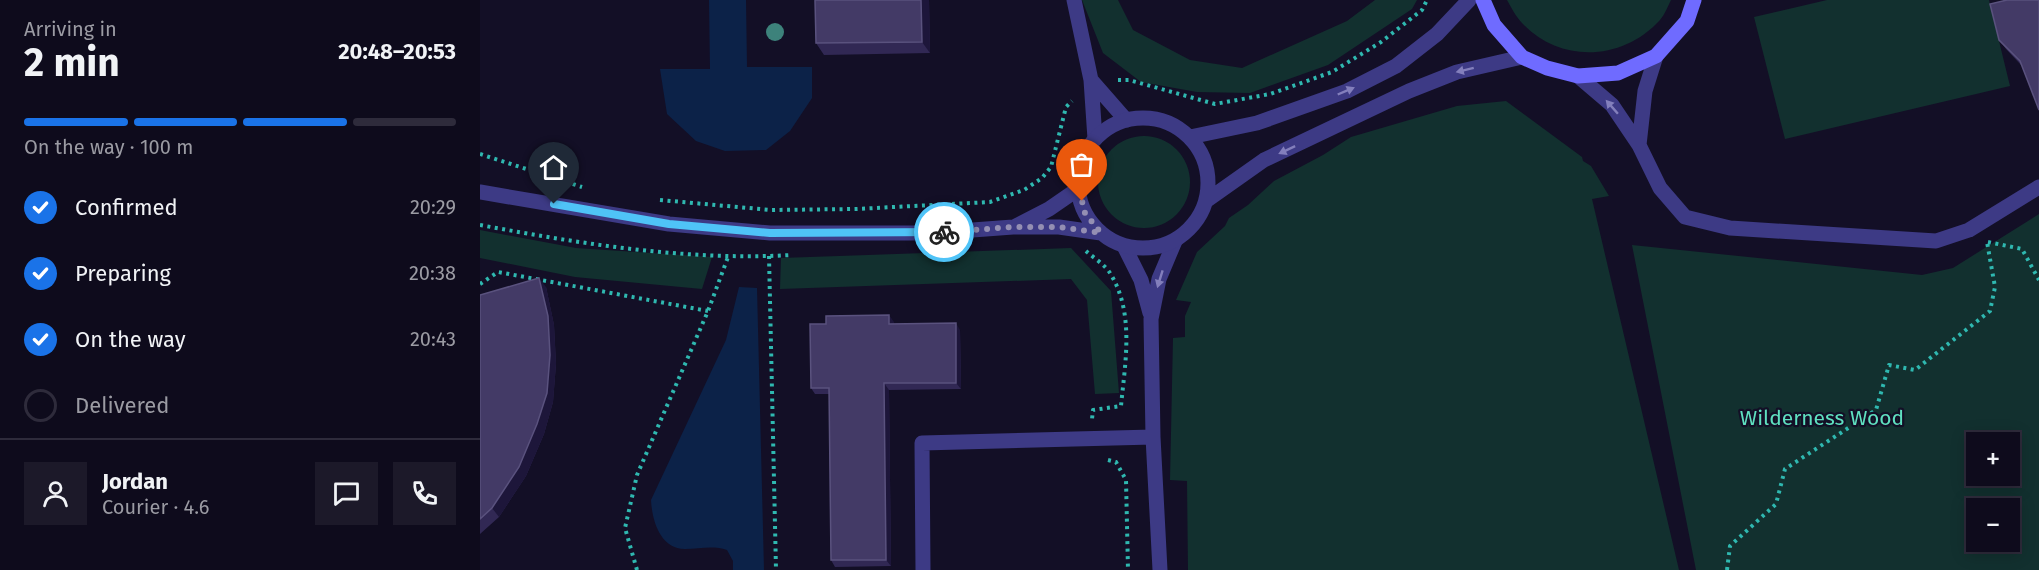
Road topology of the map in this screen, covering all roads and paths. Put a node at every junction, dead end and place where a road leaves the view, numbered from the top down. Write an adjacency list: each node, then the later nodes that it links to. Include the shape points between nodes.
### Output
1 (1074, 0): 9 (street)
2 (1427, 0): 9 (path, via 1422,10 1389,36 1332,72 1270,94 1215,104 1129,80)
3 (1469, 0): 11 (street, one-way to 3, via 1257,123 1347,91 1396,66 1437,34)
4 (1483, 0): 7 (street, via 1494,25)
5 (1694, 0): 6 (street, via 1687,21)
6 (1656, 56): 8 (street, via 1618,73); 13 (street, via 1645,91)
7 (1522, 57): 8 (street); 21 (street, one-way to 21, via 1457,72 1409,91 1264,160)
8 (1578, 76): 13 (street, one-way to 8, via 1612,105)
9 (1091, 80): 10 (street); 12 (street); 15 (path, via 1066,107 1051,167)
10 (1126, 120): 11 (street, via 1160,120); 12 (street)
11 (1190, 137): 21 (street, via 1205,160)
12 (1095, 139): 18 (street, via 1085,153)
13 (1639, 145): 16 (street, via 1660,188 1685,217 1730,228 1936,241 1969,230)
14 (480, 154): 17 (path)
15 (1042, 178): 20 (path, via 1024,190 990,202 771,210); 22 (path)
16 (2039, 187)
17 (586, 188)
18 (1078, 189): 22 (street); 24 (street, via 1085,213)
19 (482, 190): 23 (street, via 669,224 770,233 932,233)
20 (654, 199)
21 (1206, 201): 25 (street, via 1194,224)
22 (1049, 209): 23 (street)
23 (1013, 227): 24 (street, via 1059,227)
24 (1101, 233): 26 (street)
25 (1175, 241): 26 (street, via 1150,248); 33 (street, one-way to 33, via 1159,279)
26 (1124, 246): 33 (street, via 1141,280)
27 (1085, 249): 35 (path, via 1109,271 1120,293 1128,340 1121,406 1093,410)
28 (728, 257): 32 (path)
29 (769, 257): 37 (path)
30 (2039, 280): 41 (path, via 2022,249 1987,242 1995,287 1990,311 1915,370 1889,365 1876,410 1785,469 1776,504 1730,546)
31 (480, 284): 32 (path, via 498,272)
32 (708, 310): 36 (path, via 637,475 625,528)
33 (1151, 319): 34 (street)
34 (1153, 437): 35 (street); 40 (street)
35 (1091, 439): 38 (street, via 922,443); 39 (path, via 1094,457 1116,462 1126,480)
36 (637, 570)
37 (776, 570)
38 (922, 570)
39 (1128, 570)
40 (1160, 570)
41 (1727, 570)

